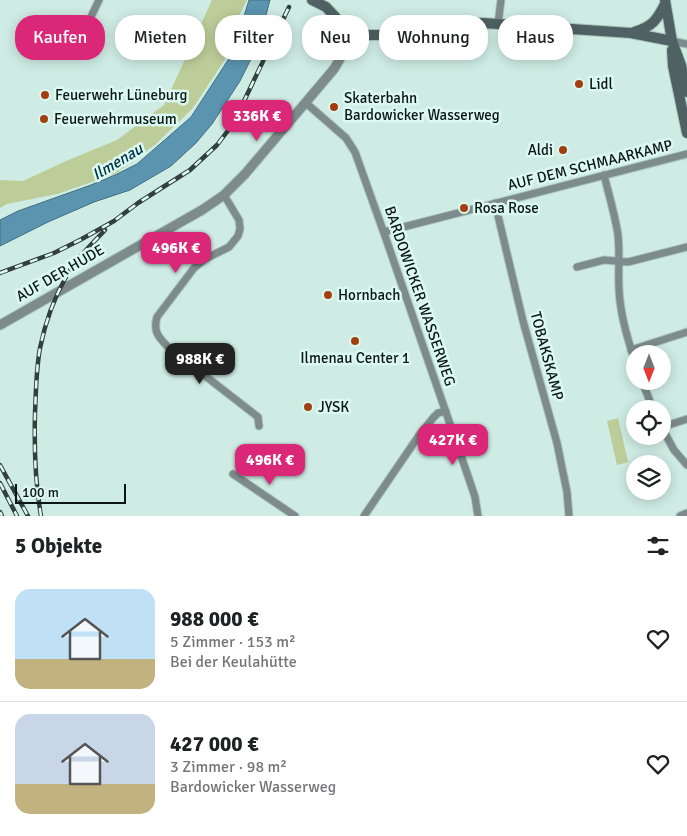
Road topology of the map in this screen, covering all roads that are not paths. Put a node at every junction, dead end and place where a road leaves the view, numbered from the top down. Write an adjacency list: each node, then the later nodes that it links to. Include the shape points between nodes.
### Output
1 (99, 0): 6 (street)
2 (312, 0): 5 (main road)
3 (500, 0): 8 (street)
4 (665, 2): 11 (main road, via 654,23); 13 (main road)
5 (327, 4): 7 (main road)
6 (92, 15)
7 (335, 15)
8 (499, 15)
9 (498, 24): 12 (main road, via 460,23)
10 (573, 30): 11 (main road)
11 (631, 34): 13 (main road)
12 (369, 35)
13 (672, 41): 14 (street); 16 (main road); 18 (main road, via 673,66)
14 (687, 44)
15 (339, 60): 17 (street, AUF DER HUDE)
16 (687, 92)
17 (306, 103): 21 (street, AUF DER HUDE); 23 (street, BARDOWICKER WASSERWEG, via 352,146)
18 (687, 133)
19 (687, 154): 20 (street, AUF DEM SCHMAARKAMP)
20 (604, 175): 22 (street, AUF DEM SCHMAARKAMP); 25 (street, via 616,222)
21 (224, 195): 27 (street, AUF DER HUDE); 34 (street, via 239,220 238,236 229,246 194,268 155,324 158,337 163,342 258,417)
22 (495, 203): 23 (street, AUF DEM SCHMAARKAMP); 42 (street, TOBAKSKAMP, via 557,443)
23 (384, 232): 31 (street, BARDOWICKER WASSERWEG)
24 (687, 247): 25 (street, via 628,262)
25 (619, 261): 26 (street, via 604,260); 29 (street, via 620,300)
26 (577, 267)
27 (0, 324)
28 (687, 332): 30 (street)
29 (630, 345)
30 (647, 345)
31 (446, 412): 40 (street, via 438,413 424,429); 41 (street, BARDOWICKER WASSERWEG, via 472,486)
32 (687, 419): 33 (street)
33 (671, 425)
34 (259, 426)
35 (671, 444): 36 (street)
36 (687, 465)
37 (234, 474): 39 (street)
38 (687, 513): 43 (street)
39 (295, 516)
40 (364, 516)
41 (478, 516)
42 (569, 516)
43 (680, 516)

